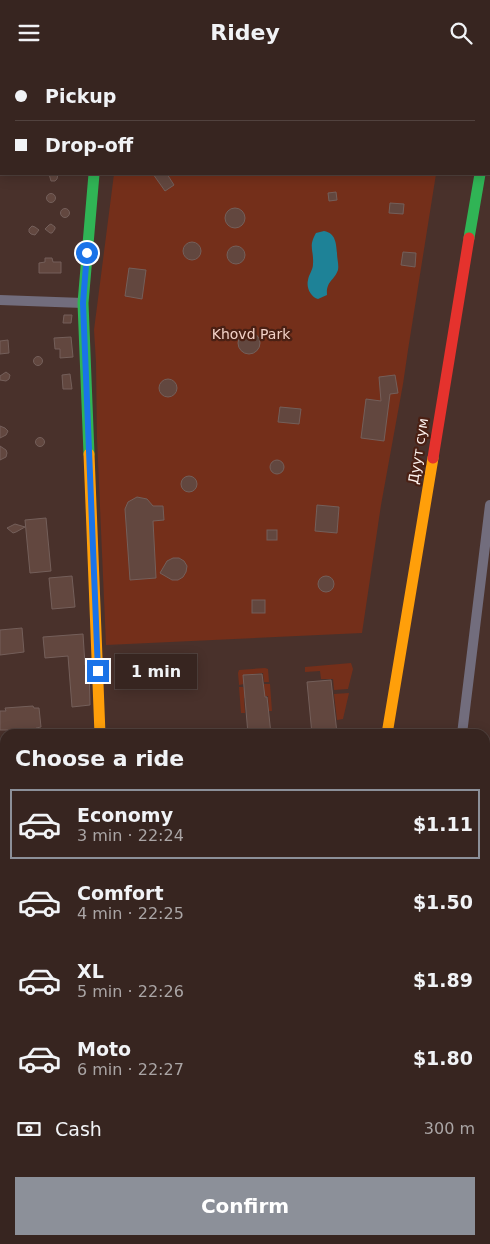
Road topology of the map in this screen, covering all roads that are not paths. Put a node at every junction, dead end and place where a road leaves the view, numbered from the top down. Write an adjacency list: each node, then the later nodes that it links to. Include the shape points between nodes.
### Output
1 (94, 175): 4 (main road)
2 (480, 175): 7 (main road, Дуут сум)
3 (0, 301): 4 (street)
4 (83, 303): 6 (main road)
5 (490, 505): 8 (street)
6 (100, 729)
7 (388, 729)
8 (463, 729)

